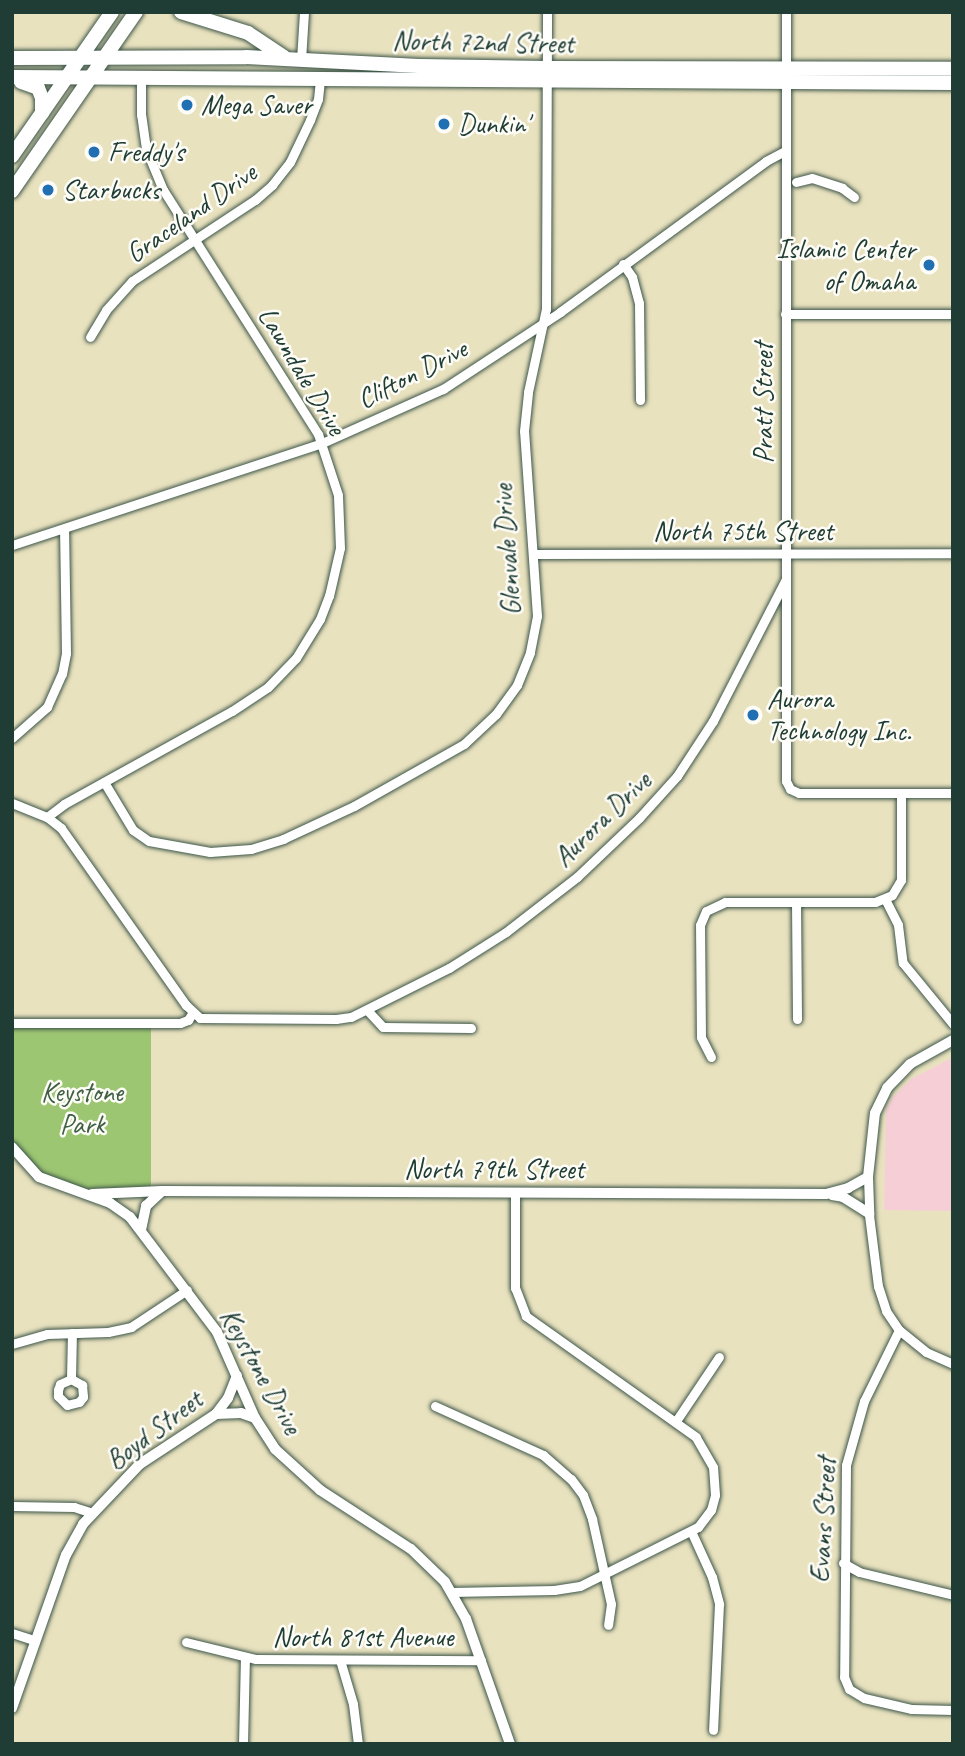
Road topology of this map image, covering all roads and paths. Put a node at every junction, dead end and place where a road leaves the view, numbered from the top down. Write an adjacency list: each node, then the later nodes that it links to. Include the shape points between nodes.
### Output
1 (113, 12): 7 (main road)
2 (136, 12): 8 (main road)
3 (181, 12): 10 (main road, via 248,33 271,51)
4 (304, 12): 10 (street)
5 (547, 12): 12 (street, Glenvale Drive)
6 (786, 12): 13 (street, Pratt Street)
7 (82, 55): 8 (main road, North 72nd Street); 9 (main road, North 72nd Street); 14 (main road)
8 (105, 55): 10 (main road, North 72nd Street); 15 (main road)
9 (12, 58)
10 (294, 60): 12 (main road, North 72nd Street)
11 (953, 69): 13 (main road, North 72nd Street)
12 (546, 75): 13 (main road, North 72nd Street); 18 (main road, North 72nd Street); 30 (street, Glenvale Drive, via 546,309)
13 (786, 76): 19 (main road, North 72nd Street); 21 (street, Pratt Street)
14 (67, 77): 15 (main road, North 72nd Street); 17 (main road, North 72nd Street); 20 (main road)
15 (91, 78): 16 (main road, North 72nd Street); 24 (main road)
16 (141, 78): 18 (main road, North 72nd Street); 26 (street, Lawndale Drive, via 146,149 163,190)
17 (12, 79): 20 (main road, via 38,88)
18 (320, 80): 26 (street, Graceland Drive, via 317,103 281,175 255,200)
19 (953, 83)
20 (42, 113): 22 (main road)
21 (785, 151): 23 (street, Pratt Street); 27 (street, Clifton Drive)
22 (12, 156)
23 (785, 181): 25 (street, via 806,186 818,181); 28 (street, Pratt Street)
24 (12, 191)
25 (854, 197)
26 (194, 239): 31 (street, Graceland Drive, via 132,281); 33 (street, Lawndale Drive)
27 (623, 264): 30 (street, Clifton Drive); 32 (street, via 639,303)
28 (785, 314): 29 (street); 37 (street, Pratt Street)
29 (953, 314)
30 (542, 324): 33 (street, Clifton Drive, via 443,389); 36 (street, Glenvale Drive, via 524,432)
31 (90, 337)
32 (640, 400)
33 (322, 443): 34 (street, Clifton Drive); 41 (street, Lawndale Drive, via 338,495 340,548 330,596 308,641 283,673 252,699)
34 (64, 529): 35 (street, Clifton Drive); 40 (street, via 66,653 62,674 47,707)
35 (12, 545)
36 (534, 554): 37 (street, North 75th Street); 41 (street, Glenvale Drive, via 535,633 524,669 507,701 464,744 354,807 264,846 210,852 142,837)
37 (786, 554): 38 (street, North 75th Street); 39 (street, Pratt Street)
38 (953, 554)
39 (785, 581): 42 (street, Pratt Street, via 786,781 792,791); 48 (street, Aurora Drive, via 713,721 677,776 639,818 577,877 506,932 449,968)
40 (12, 738)
41 (104, 782): 45 (street, Lawndale Drive)
42 (901, 793): 43 (street); 46 (street, via 901,880 894,894)
43 (953, 793)
44 (12, 803): 45 (street)
45 (47, 817): 49 (street, via 82,855)
46 (885, 899): 47 (street); 52 (street, via 898,925 906,970)
47 (796, 902): 50 (street); 55 (street, via 725,902 706,911 700,925 701,1037)
48 (367, 1010): 49 (street, Aurora Drive, via 335,1020 200,1018); 53 (street, via 383,1027)
49 (193, 1012): 51 (street, via 180,1023)
50 (797, 1019)
51 (12, 1023)
52 (953, 1024)
53 (471, 1028)
54 (953, 1040): 57 (street, via 910,1064 887,1088 875,1113)
55 (711, 1057)
56 (12, 1147): 60 (street, Keystone Drive, via 39,1177)
57 (869, 1177): 61 (street, North 79th Street); 62 (street)
58 (162, 1191): 59 (street, North 79th Street); 60 (street, North 79th Street); 63 (street, via 145,1206)
59 (515, 1192): 61 (street, North 79th Street); 75 (street, via 515,1288 526,1316)
60 (88, 1194): 63 (street, Keystone Drive, via 118,1207)
61 (826, 1194): 62 (street, North 79th Street, via 843,1197)
62 (869, 1213): 65 (street, via 881,1298)
63 (141, 1230): 64 (street, Keystone Drive)
64 (187, 1290): 66 (street, via 131,1327); 70 (street, Keystone Drive, via 217,1332)
65 (898, 1330): 69 (street, via 926,1352); 79 (street, Evans Street, via 864,1401 850,1444 843,1487)
66 (72, 1333): 67 (street, via 47,1334); 71 (street)
67 (12, 1344)
68 (719, 1357): 75 (street)
69 (953, 1364)
70 (237, 1376): 73 (street, Boyd Street); 74 (street, Keystone Drive)
71 (71, 1379)
72 (435, 1406): 80 (street, via 543,1455 565,1472 587,1506)
73 (216, 1414): 74 (street, via 231,1412); 77 (street, Boyd Street, via 140,1464)
74 (255, 1418): 81 (street, Keystone Drive, via 298,1474 411,1549)
75 (676, 1421): 78 (street, via 701,1444 715,1477 711,1510)
76 (12, 1506): 77 (street, via 74,1507)
77 (92, 1513): 85 (street, Boyd Street, via 66,1555)
78 (691, 1531): 80 (street, North 81st Avenue); 92 (street, via 719,1604)
79 (843, 1563): 82 (street, via 859,1572); 91 (street, Evans Street, via 844,1677 849,1689 864,1698 911,1709)
80 (604, 1574): 81 (street, North 81st Avenue, via 562,1590); 83 (street, via 611,1604)
81 (451, 1592): 89 (street, Keystone Drive)
82 (953, 1595)
83 (608, 1625)
84 (12, 1633): 85 (street)
85 (34, 1640): 90 (street, Boyd Street)
86 (186, 1642): 87 (street, North 81st Avenue)
87 (245, 1658): 88 (street, North 81st Avenue); 93 (street)
88 (340, 1660): 89 (street, North 81st Avenue); 94 (street)
89 (481, 1660): 95 (street, Keystone Drive)
90 (12, 1708)
91 (953, 1710)
92 (713, 1730)
93 (243, 1744)
94 (358, 1744)
95 (510, 1744)

